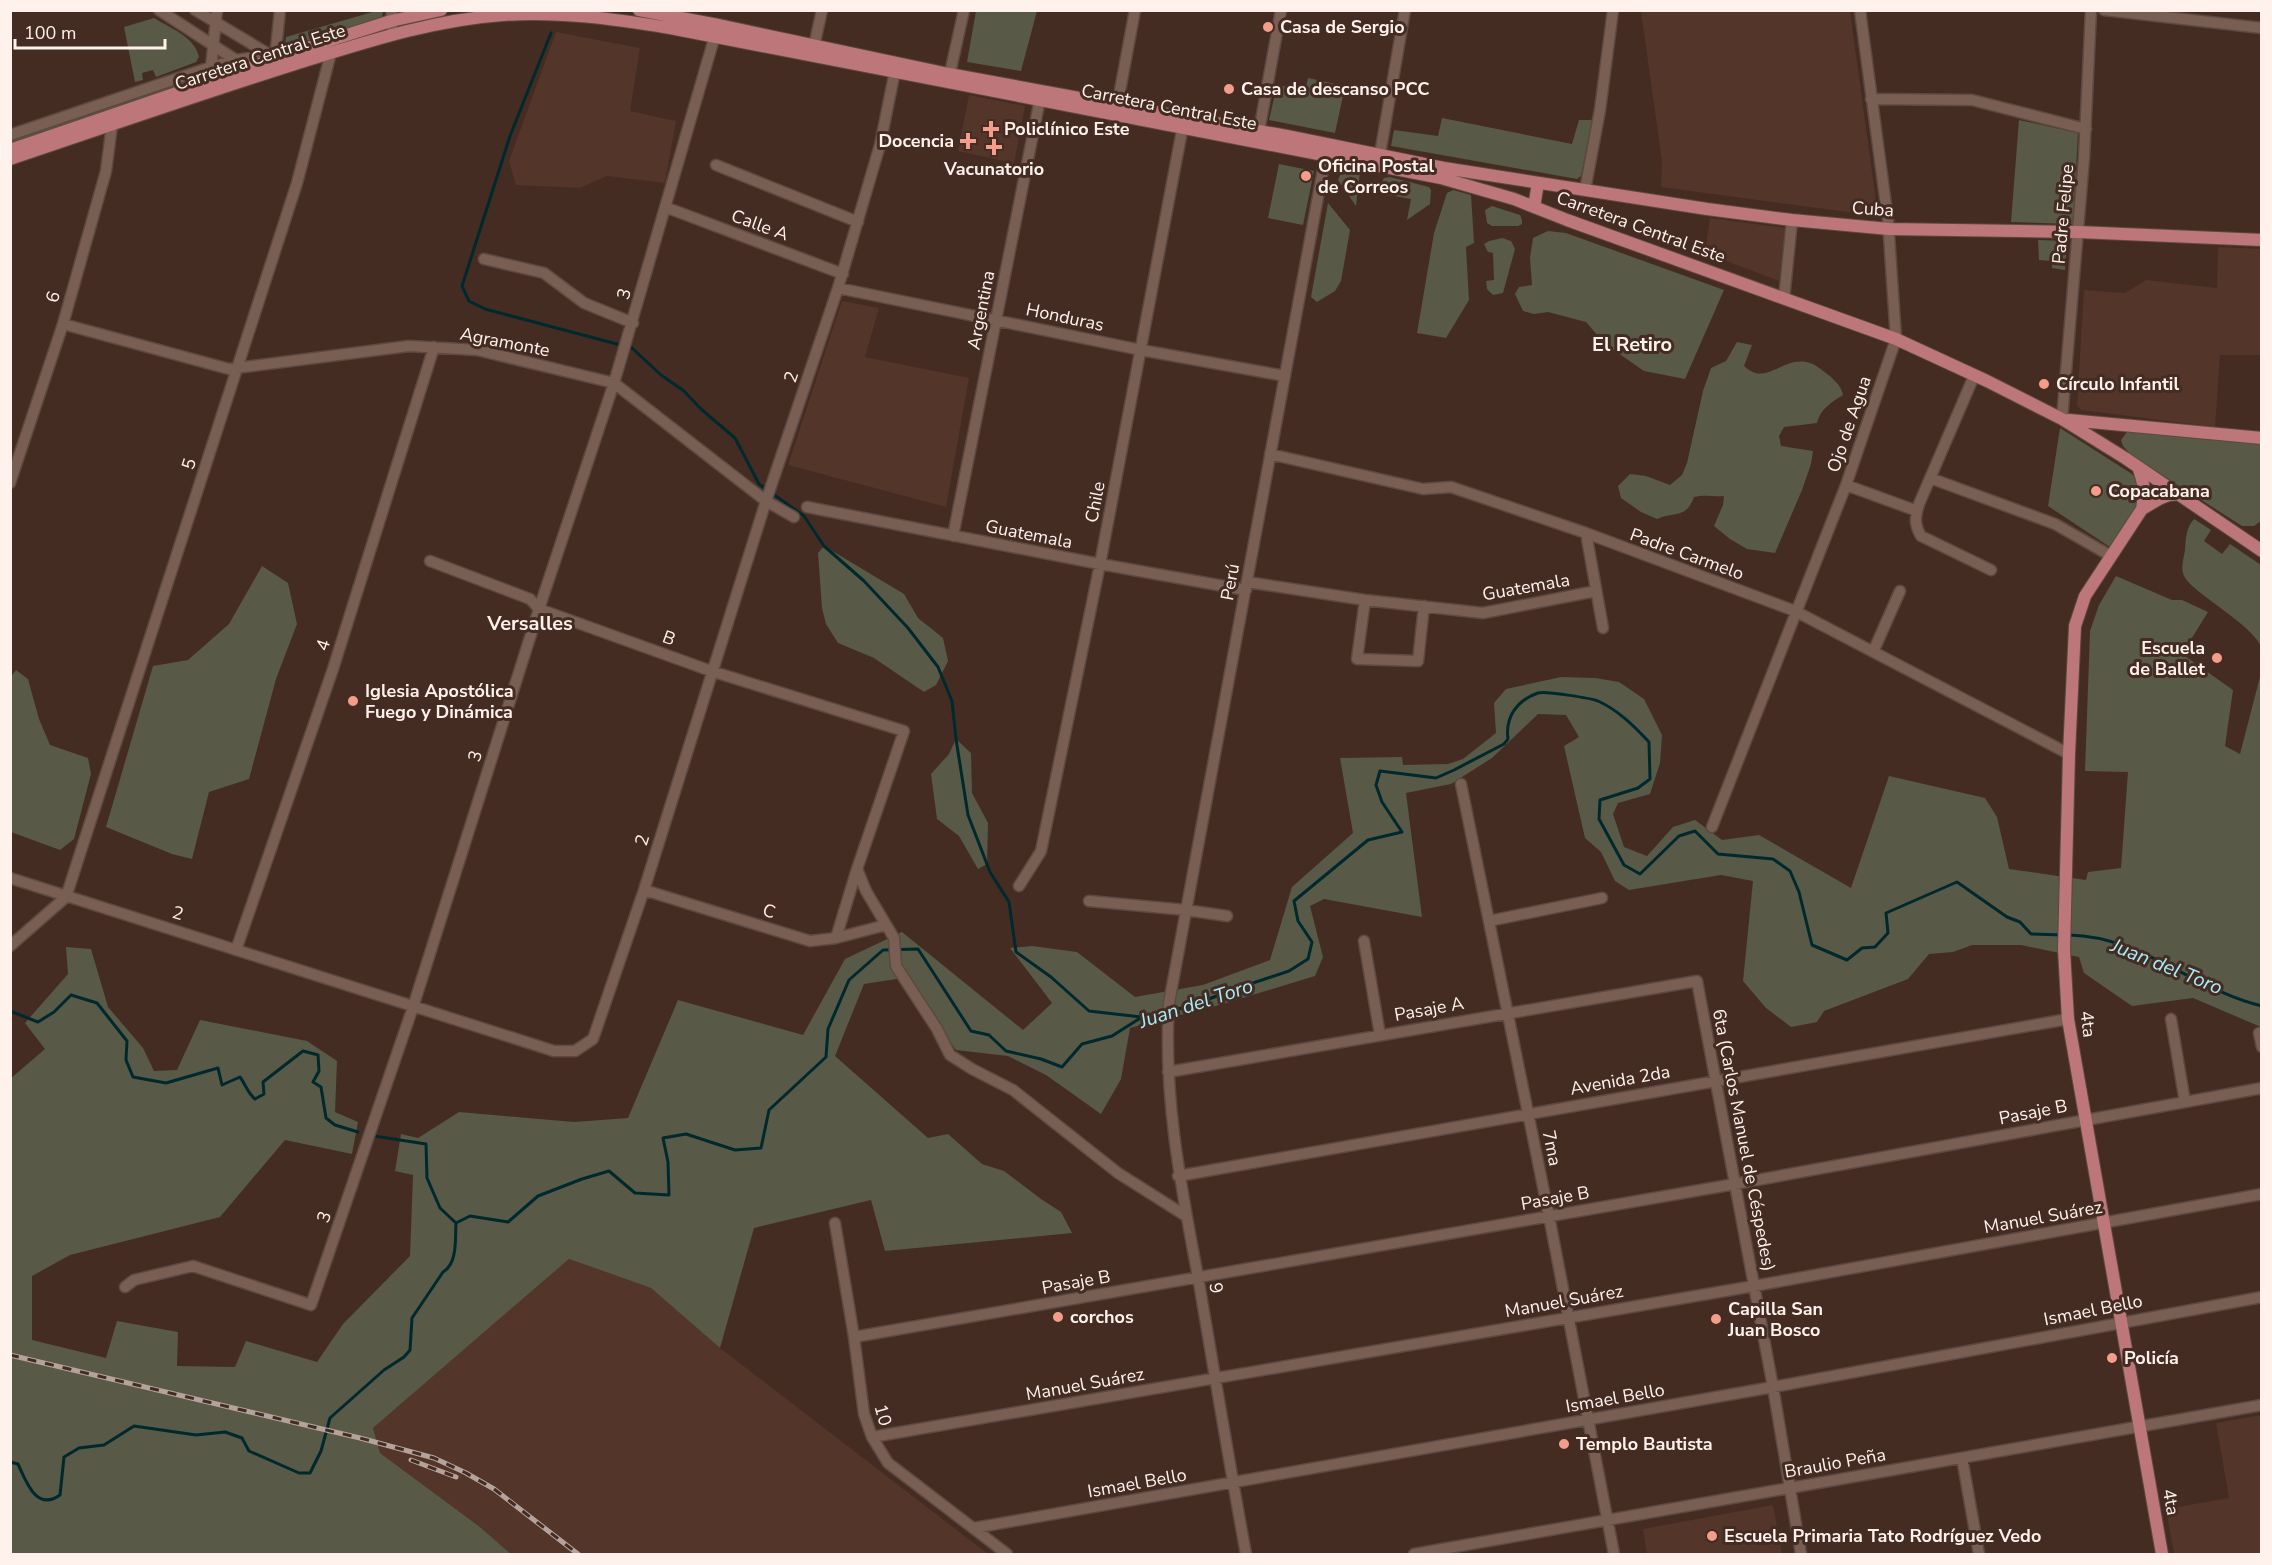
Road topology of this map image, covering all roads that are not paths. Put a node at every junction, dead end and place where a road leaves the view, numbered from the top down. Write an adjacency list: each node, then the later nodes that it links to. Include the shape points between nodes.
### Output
1 (159, 10): 23 (street)
2 (195, 10): 19 (street)
3 (217, 10): 19 (street)
4 (280, 10): 27 (street)
5 (441, 10): 18 (main road, Carretera Central Este)
6 (639, 10): 17 (main road, Carretera Central Este)
7 (822, 10): 24 (street)
8 (964, 10): 32 (street)
9 (1135, 10): 35 (street)
10 (1281, 10): 40 (street)
11 (1406, 10): 43 (street)
12 (1614, 10): 49 (street)
13 (1860, 10): 34 (street, Ojo de Agua)
14 (2091, 10): 38 (street, Padre Felipe)
15 (2104, 10): 20 (street)
16 (529, 12): 17 (main road, Carretera Central Este); 18 (main road, Carretera Central Este, via 449,22)
17 (672, 18): 21 (main road, Carretera Central Este)
18 (392, 22): 22 (main road, Carretera Central Este); 25 (main road, Carretera Central Este)
19 (215, 23): 23 (street); 27 (street)
20 (2262, 28)
21 (716, 31): 24 (main road, Carretera Central Este); 51 (street, 3)
22 (334, 39): 25 (street, 5); 27 (main road, Carretera Central Este)
23 (213, 46): 26 (street); 28 (street)
24 (813, 51): 30 (main road, Carretera Central Este)
25 (331, 53): 27 (main road, Carretera Central Este); 68 (street, 5, via 297,183)
26 (235, 60): 27 (street); 28 (street); 29 (street)
27 (276, 60): 29 (main road, Carretera Central Este); 31 (main road, Carretera Central Este)
28 (211, 67): 39 (street)
29 (247, 68): 31 (street); 36 (main road, Carretera Central Este)
30 (896, 68): 32 (main road, Carretera Central Este); 54 (street, 2)
31 (259, 75): 36 (main road, Carretera Central Este)
32 (948, 78): 33 (main road, Carretera Central Este)
33 (1041, 95): 35 (main road, Carretera Central Este); 62 (street, Argentina)
34 (1872, 99): 38 (street, via 1972,100); 55 (street, Ojo de Agua)
35 (1116, 110): 37 (main road, Carretera Central Este)
36 (111, 120): 41 (main road, Carretera Central Este); 44 (main road, Carretera Central Este); 64 (street, 6, via 106,171)
37 (1183, 123): 40 (main road, Carretera Central Este); 67 (street, Chile)
38 (2086, 129): 56 (street, Padre Felipe)
39 (10, 135)
40 (1258, 137): 42 (main road, Carretera Central Este)
41 (10, 150)
42 (1326, 150): 43 (main road, Carretera Central Este); 50 (main road, Carretera Central Este); 69 (street, Perú)
43 (1380, 154): 46 (main road, Carretera Central Este)
44 (10, 159)
45 (716, 165): 54 (street)
46 (1486, 175): 47 (main road, Cuba)
47 (1518, 179): 48 (main road, Cuba); 50 (main road)
48 (1538, 183): 49 (main road, Cuba); 52 (main road)
49 (1586, 190): 53 (main road, Cuba)
50 (1514, 199): 52 (main road, Carretera Central Este)
51 (665, 207): 59 (street, Calle A); 63 (street, 3)
52 (1534, 207): 61 (main road, Carretera Central Este)
53 (1792, 220): 55 (main road, Cuba); 61 (street)
54 (858, 222): 59 (street, 2)
55 (1888, 229): 56 (main road, Cuba); 65 (street, Ojo de Agua)
56 (2078, 232): 57 (main road, Cuba); 72 (street, Padre Felipe)
57 (2262, 240)
58 (483, 259): 63 (street, via 544,273 584,303)
59 (843, 274): 60 (street, 2)
60 (838, 288): 62 (street, Honduras); 80 (street, 2)
61 (1784, 299): 65 (main road, Carretera Central Este)
62 (996, 319): 67 (street, Honduras); 86 (street, Argentina)
63 (633, 323): 71 (street, 3)
64 (63, 324): 68 (street, Agramonte, via 229,369); 77 (street, 6)
65 (1896, 339): 70 (main road, Carretera Central Este); 78 (street, Ojo de Agua)
66 (434, 347): 68 (street, Agramonte, via 409,346); 71 (street, Agramonte, via 477,350); 119 (street, 4, via 333,669)
67 (1141, 350): 69 (street, Honduras); 90 (street, Chile)
68 (239, 367): 109 (street, 5)
69 (1285, 376): 74 (street, Perú)
70 (1974, 376): 72 (main road, Carretera Central Este); 76 (street)
71 (614, 383): 80 (street, Agramonte); 97 (street, 3)
72 (2062, 419): 73 (main road); 75 (main road, Carretera Central Este)
73 (2262, 438)
74 (1270, 454): 85 (street, Padre Carmelo, via 1423,489 1451,487); 92 (street, Perú)
75 (2137, 466): 79 (main road, Carretera Central Este); 82 (main road, via 2145,493)
76 (1930, 478): 83 (street); 88 (street, via 2055,524)
77 (10, 483)
78 (1846, 485): 83 (street); 98 (street, Ojo de Agua)
79 (2180, 494): 82 (main road, 4ta, via 2158,499); 87 (main road, Carretera Central Este)
80 (766, 501): 84 (street, Agramonte); 101 (street, 2)
81 (807, 507): 86 (street, Guatemala)
82 (2142, 509): 88 (main road, 4ta)
83 (1917, 511): 91 (street, via 1916,527 1921,537)
84 (794, 517)
85 (1586, 533): 93 (street); 98 (street, Padre Carmelo)
86 (953, 536): 90 (street, Guatemala)
87 (2260, 546)
88 (2111, 556): 102 (main road, 4ta, via 2085,596 2075,626)
89 (430, 561): 97 (street, B, via 530,599)
90 (1100, 564): 92 (street, Guatemala); 107 (street, Chile, via 1041,851)
91 (1991, 570)
92 (1246, 586): 95 (street, Guatemala); 112 (street, Perú)
93 (1596, 591): 96 (street, Guatemala, via 1483,613); 99 (street)
94 (1900, 591): 100 (street)
95 (1365, 600): 96 (street, Guatemala); 96 (street, via 1357,659 1418,661)
96 (1424, 606)
97 (539, 609): 101 (street, B); 121 (street, 3)
98 (1795, 611): 100 (street, Padre Carmelo); 104 (street, Ojo de Agua)
99 (1603, 628)
100 (1873, 652): 102 (street, Padre Carmelo)
101 (711, 671): 105 (street, B, via 904,730); 108 (street, 2)
102 (2068, 754): 123 (main road, 4ta, via 2064,950)
103 (1461, 784): 114 (street, 7ma)
104 (1712, 827)
105 (857, 869): 115 (street); 116 (street)
106 (10, 878): 109 (street, 2)
107 (1018, 886)
108 (644, 890): 116 (street, C, via 810,941); 121 (street, 2, via 593,1039 575,1051 554,1051)
109 (66, 897): 118 (street); 119 (street, 2)
110 (1602, 898): 114 (street)
111 (1089, 901): 112 (street)
112 (1186, 910): 113 (street); 125 (street, Perú)
113 (1227, 916)
114 (1490, 921): 122 (street, 7ma)
115 (886, 925): 116 (street, C); 138 (street, via 896,945 896,966 950,1055 1013,1090 1118,1173)
116 (836, 938)
117 (1364, 941): 127 (street)
118 (10, 946)
119 (236, 950): 121 (street, 2)
120 (1697, 981): 122 (street, Pasaje A); 130 (street, 6ta (Carlos Manuel de Céspedes))
121 (413, 1007): 144 (street, 3, via 311,1305 193,1266 134,1280)
122 (1507, 1012): 127 (street, Pasaje A); 133 (street, 7ma)
123 (2068, 1019): 130 (street, Avenida 2da); 134 (main road, 4ta)
124 (2171, 1019): 132 (street)
125 (1168, 1026): 129 (street, 9)
126 (2259, 1033): 128 (street)
127 (1380, 1035): 129 (street, Pasaje A)
128 (2262, 1047)
129 (1168, 1072): 135 (street, 9)
130 (1716, 1081): 133 (street, Avenida 2da); 136 (street, 6ta (Carlos Manuel de Céspedes))
131 (2262, 1088): 132 (street, Pasaje B)
132 (2185, 1102): 134 (street, Pasaje B)
133 (1528, 1113): 135 (street, Avenida 2da); 139 (street, 7ma)
134 (2085, 1119): 136 (street, Pasaje B); 140 (main road, 4ta)
135 (1178, 1176): 138 (street, 9)
136 (1735, 1184): 139 (street, Pasaje B); 143 (street, 6ta (Carlos Manuel de Céspedes))
137 (2262, 1194): 140 (street, Manuel Suárez)
138 (1186, 1216): 142 (street, 9)
139 (1549, 1216): 142 (street, Pasaje B); 146 (street, 7ma)
140 (2104, 1222): 143 (street, Manuel Suárez); 147 (main road, 4ta)
141 (835, 1223): 148 (street, 10)
142 (1198, 1278): 148 (street, Pasaje B); 149 (street, 9)
143 (1754, 1286): 146 (street, Manuel Suárez); 150 (street, 6ta (Carlos Manuel de Céspedes))
144 (125, 1287)
145 (2262, 1297): 147 (street, Ismael Bello)
146 (1567, 1318): 149 (street, Manuel Suárez); 152 (street, 7ma)
147 (2122, 1321): 150 (street, Ismael Bello); 153 (main road, 4ta)
148 (854, 1337): 154 (street, 10, via 864,1414)
149 (1215, 1378): 154 (street, Manuel Suárez); 156 (street, 9)
150 (1773, 1387): 152 (street, Ismael Bello); 157 (street, 6ta (Carlos Manuel de Céspedes))
151 (2262, 1405): 153 (street, Braulio Peña)
152 (1589, 1420): 156 (street, Ismael Bello); 158 (street, 7ma)
153 (2139, 1425): 155 (street, Braulio Peña); 166 (main road, 4ta)
154 (872, 1437): 159 (street, 10, via 888,1463)
155 (1962, 1458): 157 (street, Braulio Peña); 165 (street)
156 (1233, 1483): 159 (street, Ismael Bello); 161 (street, 9)
157 (1790, 1488): 158 (street, Braulio Peña); 164 (street, 6ta (Carlos Manuel de Céspedes))
158 (1608, 1519): 162 (street, Braulio Peña); 163 (street, 7ma)
159 (974, 1528): 160 (street, 10)
160 (1007, 1554)
161 (1246, 1554)
162 (1414, 1554)
163 (1614, 1554)
164 (1801, 1554)
165 (1979, 1554)
166 (2162, 1554)

